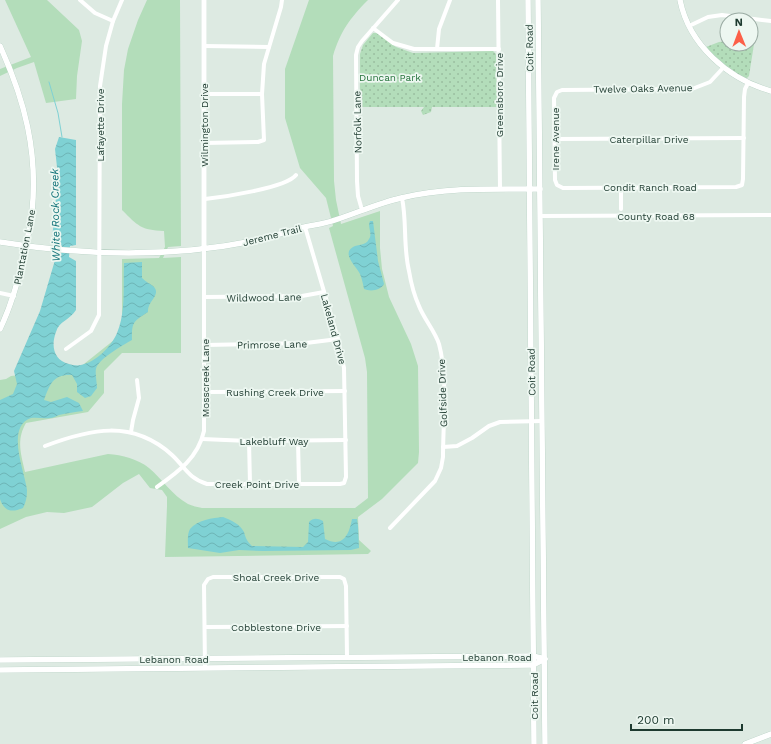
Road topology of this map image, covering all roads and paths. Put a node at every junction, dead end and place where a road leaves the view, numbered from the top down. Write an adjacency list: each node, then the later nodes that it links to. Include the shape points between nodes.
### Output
1 (80, 0): 11 (street, via 95,13)
2 (122, 0): 11 (street, Lafayette Drive)
3 (204, 0): 16 (main road, Wilmington Drive)
4 (282, 0): 17 (street)
5 (398, 0): 14 (street, Norfolk Lane)
6 (450, 0): 18 (street, via 439,29)
7 (498, 0): 19 (street, Greensboro Drive)
8 (528, 0): 20 (main road, Coit Road)
9 (538, 0): 21 (main road, Coit Road)
10 (680, 0): 13 (main road)
11 (113, 21): 47 (street, Lafayette Drive, via 105,50 100,86)
12 (771, 21): 13 (street, via 722,15 708,17)
13 (689, 26): 22 (main road, via 704,49)
14 (373, 28): 18 (street, via 399,46); 40 (street, Norfolk Lane, via 360,44 356,58 357,181)
15 (0, 46): 45 (main road, Plantation Lane, via 22,100 31,144 32,211)
16 (204, 46): 17 (street); 26 (main road, Wilmington Drive)
17 (269, 47): 27 (street, via 264,64)
18 (437, 49): 19 (street)
19 (499, 49): 34 (street, Greensboro Drive)
20 (529, 62): 21 (main road); 35 (main road, Coit Road)
21 (539, 62): 36 (main road, Coit Road)
22 (724, 68): 23 (main road); 25 (street, Twelve Oaks Avenue, via 710,82 692,89)
23 (748, 83): 24 (main road); 28 (street, via 744,97)
24 (771, 91)
25 (557, 92): 29 (street, Irene Avenue, via 554,98)
26 (204, 94): 27 (street); 30 (main road, Wilmington Drive)
27 (262, 94): 30 (street, via 264,140)
28 (744, 138): 29 (street, Caterpillar Drive); 33 (street, Condit Ranch Road, via 742,185)
29 (554, 139): 32 (street, Irene Avenue)
30 (204, 143): 38 (main road, Wilmington Drive)
31 (296, 175): 38 (street, via 284,183)
32 (557, 185): 33 (street, Condit Ranch Road, via 563,188)
33 (621, 188): 39 (street)
34 (500, 189): 35 (main road, Jereme Trail); 37 (main road, Jereme Trail, via 444,191)
35 (530, 189): 36 (main road, Jereme Trail); 49 (main road, Coit Road)
36 (540, 189): 42 (main road, Coit Road)
37 (402, 198): 40 (main road, Jereme Trail); 69 (street, Golfside Drive, via 412,287 438,342 442,358)
38 (205, 199): 46 (main road, Wilmington Drive)
39 (621, 209)
40 (362, 210): 43 (main road, Jereme Trail, via 334,221)
41 (771, 215): 42 (street, County Road 68)
42 (541, 216): 48 (main road, Coit Road)
43 (305, 227): 46 (main road, Jereme Trail, via 252,241); 50 (street, Lakeland Drive)
44 (0, 242): 45 (main road, Jereme Trail)
45 (26, 246): 47 (main road, Jereme Trail); 52 (main road, Plantation Lane)
46 (204, 249): 47 (main road, Jereme Trail, via 164,253); 53 (street, Mosscreek Lane)
47 (100, 253): 57 (street, Lafayette Drive, via 98,319 86,335)
48 (541, 269): 49 (main road); 62 (main road, Coit Road)
49 (530, 270): 61 (main road, Coit Road)
50 (324, 292): 53 (street, Wildwood Lane, via 302,296); 55 (street, Lakeland Drive)
51 (0, 293): 52 (street)
52 (14, 296): 54 (main road, Plantation Lane)
53 (204, 297): 56 (street, Mosscreek Lane)
54 (0, 329)
55 (338, 338): 56 (street, Primrose Lane, via 306,343); 60 (street, Lakeland Drive, via 344,368)
56 (205, 345): 59 (street, Mosscreek Lane)
57 (66, 349)
58 (137, 380): 63 (street, via 139,398)
59 (205, 392): 60 (street, Rushing Creek Drive); 64 (street, Mosscreek Lane)
60 (345, 392): 66 (street, Lakeland Drive)
61 (532, 421): 62 (street); 69 (street, via 500,422 456,446); 75 (main road, Coit Road)
62 (542, 421): 76 (main road, Coit Road)
63 (131, 432): 68 (street, Creek Point Drive, via 96,431 75,435); 70 (street, Creek Point Drive, via 159,445)
64 (202, 439): 67 (street, Lakebluff Way); 70 (street, Mosscreek Lane, via 196,453)
65 (298, 440): 66 (street, Lakebluff Way); 67 (street, Lakebluff Way); 73 (street)
66 (346, 440): 71 (street, Lakeland Drive)
67 (249, 441): 72 (street)
68 (45, 446)
69 (443, 447): 77 (street, Golfside Drive, via 441,468 435,481)
70 (183, 468): 72 (street, Creek Point Drive, via 193,478 207,484); 74 (street, Mosscreek Lane)
71 (345, 482): 73 (street, Creek Point Drive)
72 (250, 484): 73 (street, Creek Point Drive)
73 (299, 484)
74 (157, 487)
75 (532, 488): 76 (main road); 78 (main road, Coit Road)
76 (543, 488): 79 (main road, Coit Road)
77 (390, 528)
78 (533, 570): 79 (main road); 82 (main road, Coit Road)
79 (544, 570): 86 (main road, Coit Road)
80 (347, 626): 81 (street, Cobblestone Drive); 81 (street, Shoal Creek Drive, via 346,586 344,579 340,577 213,577 204,585); 84 (street)
81 (205, 627): 85 (street)
82 (533, 656): 83 (main road, Lebanon Road); 86 (main road, Lebanon Road); 89 (main road, Coit Road)
83 (459, 657): 84 (main road, Lebanon Road); 90 (main road)
84 (347, 658): 85 (main road, Lebanon Road); 91 (main road)
85 (205, 659): 88 (main road, Lebanon Road); 92 (street)
86 (545, 659): 89 (main road, Lebanon Road); 97 (main road, Coit Road)
87 (0, 660): 88 (main road, Lebanon Road)
88 (111, 660): 93 (main road)
89 (533, 665): 90 (main road, Lebanon Road); 96 (main road, Coit Road)
90 (459, 666): 91 (main road, Lebanon Road)
91 (348, 667): 92 (main road, Lebanon Road)
92 (205, 668): 93 (main road, Lebanon Road)
93 (111, 669): 94 (main road, Lebanon Road)
94 (0, 670)
95 (771, 734): 98 (main road)
96 (534, 743): 97 (main road)
97 (545, 743)
98 (745, 744)

